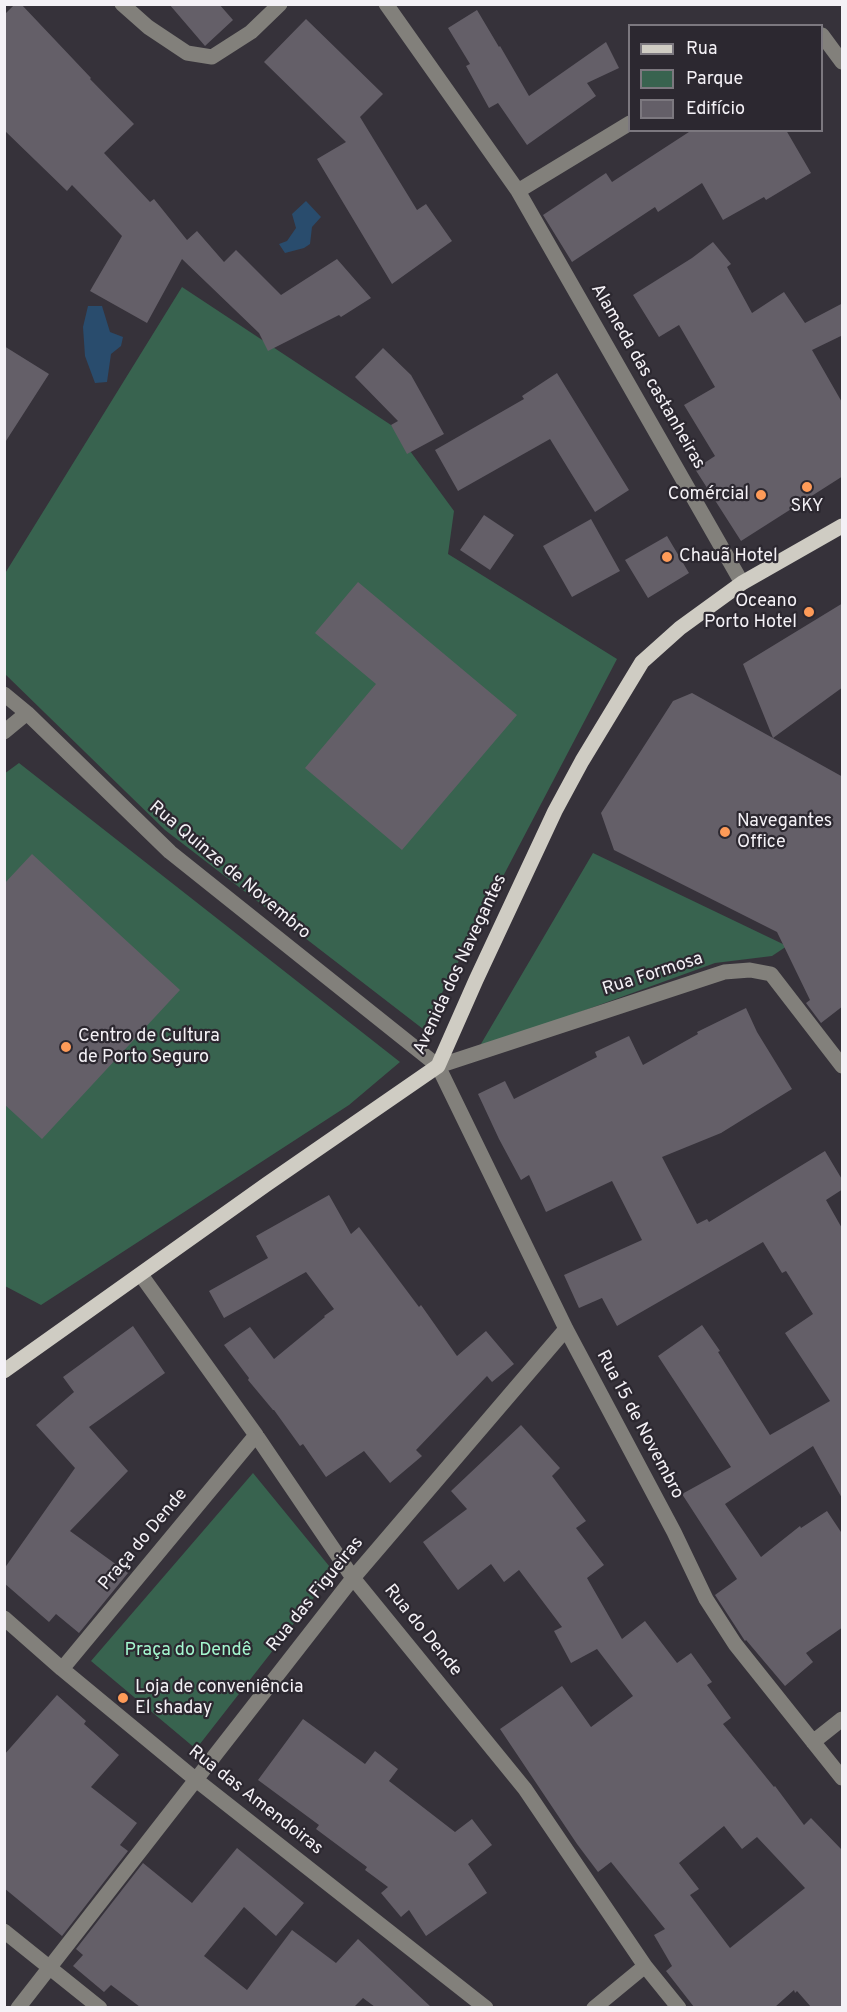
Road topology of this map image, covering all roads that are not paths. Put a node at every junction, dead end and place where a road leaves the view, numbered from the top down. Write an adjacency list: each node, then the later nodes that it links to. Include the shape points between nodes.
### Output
1 (122, 4): 2 (street, via 187,53 212,57 251,32)
2 (280, 4)
3 (386, 4): 7 (street, Alameda das castanheiras)
4 (823, 36): 5 (street)
5 (841, 55)
6 (628, 124): 7 (street)
7 (518, 191): 9 (street, Alameda das castanheiras)
8 (842, 527): 9 (main road, Avenida dos Navegantes)
9 (742, 583): 13 (main road, Avenida dos Navegantes, via 680,628 642,662 615,704 524,877)
10 (4, 694): 11 (street, Rua Quinze de Novembro)
11 (27, 713): 12 (street); 13 (street, Rua Quinze de Novembro, via 170,852)
12 (4, 732)
13 (438, 1066): 14 (street, Rua Formosa, via 724,972 750,970 771,974); 15 (main road, Avenida dos Navegantes); 16 (street, Rua 15 de Novembro)
14 (843, 1066)
15 (141, 1275): 17 (main road, Avenida dos Navegantes); 18 (street, Rua do Dende)
16 (566, 1329): 19 (street, Rua das Figueiras); 23 (street, Rua 15 de Novembro, via 675,1532 706,1599 735,1644)
17 (4, 1371)
18 (256, 1435): 19 (street, Rua do Dende); 21 (street, Praça do Dende)
19 (354, 1578): 25 (street, Rua das Figueiras); 28 (street, Rua do Dende, via 525,1789)
20 (4, 1618): 21 (street, Rua das Amendoiras)
21 (62, 1670): 25 (street, Rua das Amendoiras)
22 (843, 1719): 23 (street)
23 (813, 1742): 24 (street, Rua 15 de Novembro)
24 (843, 1778)
25 (195, 1779): 27 (street, Rua das Figueiras); 31 (street, Rua das Amendoiras)
26 (4, 1931): 27 (street)
27 (49, 1966): 29 (street, Rua das Figueiras); 30 (street)
28 (645, 1966): 32 (street); 33 (street, Rua do Dende)
29 (18, 2007)
30 (100, 2007)
31 (486, 2007)
32 (594, 2007)
33 (679, 2007)

